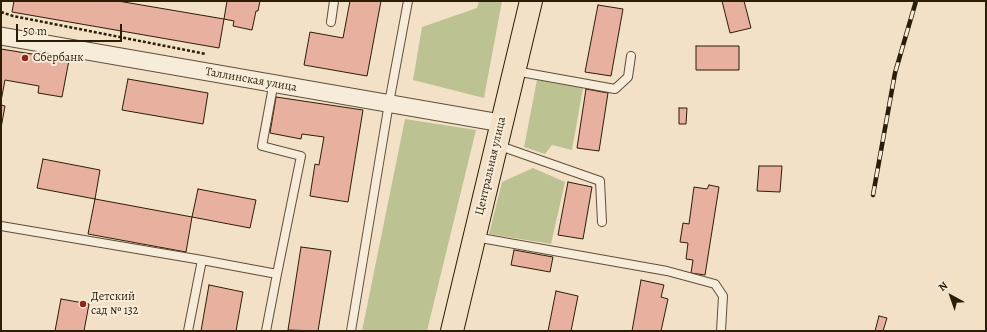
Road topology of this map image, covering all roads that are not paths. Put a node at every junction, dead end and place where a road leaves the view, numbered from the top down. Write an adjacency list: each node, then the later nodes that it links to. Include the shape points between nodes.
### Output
1 (334, 1): 4 (lane)
2 (408, 1): 9 (lane)
3 (531, 1): 7 (main road, Центральная улица)
4 (331, 22)
5 (1, 36): 8 (street, Таллинская улица)
6 (631, 56): 7 (lane, via 628,77 615,90)
7 (514, 71): 10 (main road, Центральная улица)
8 (272, 84): 9 (street, Таллинская улица); 16 (lane, via 262,146 301,156)
9 (389, 103): 10 (street, Таллинская улица); 19 (lane)
10 (501, 123): 11 (main road, Центральная улица)
11 (496, 144): 12 (lane, via 600,181); 14 (main road, Центральная улица)
12 (602, 222)
13 (1, 226): 15 (lane)
14 (474, 237): 20 (main road, Центральная улица); 21 (lane, via 667,271 715,284 723,296)
15 (202, 260): 16 (lane); 17 (lane)
16 (277, 274): 18 (lane)
17 (188, 331)
18 (266, 331)
19 (351, 331)
20 (452, 331)
21 (721, 331)

